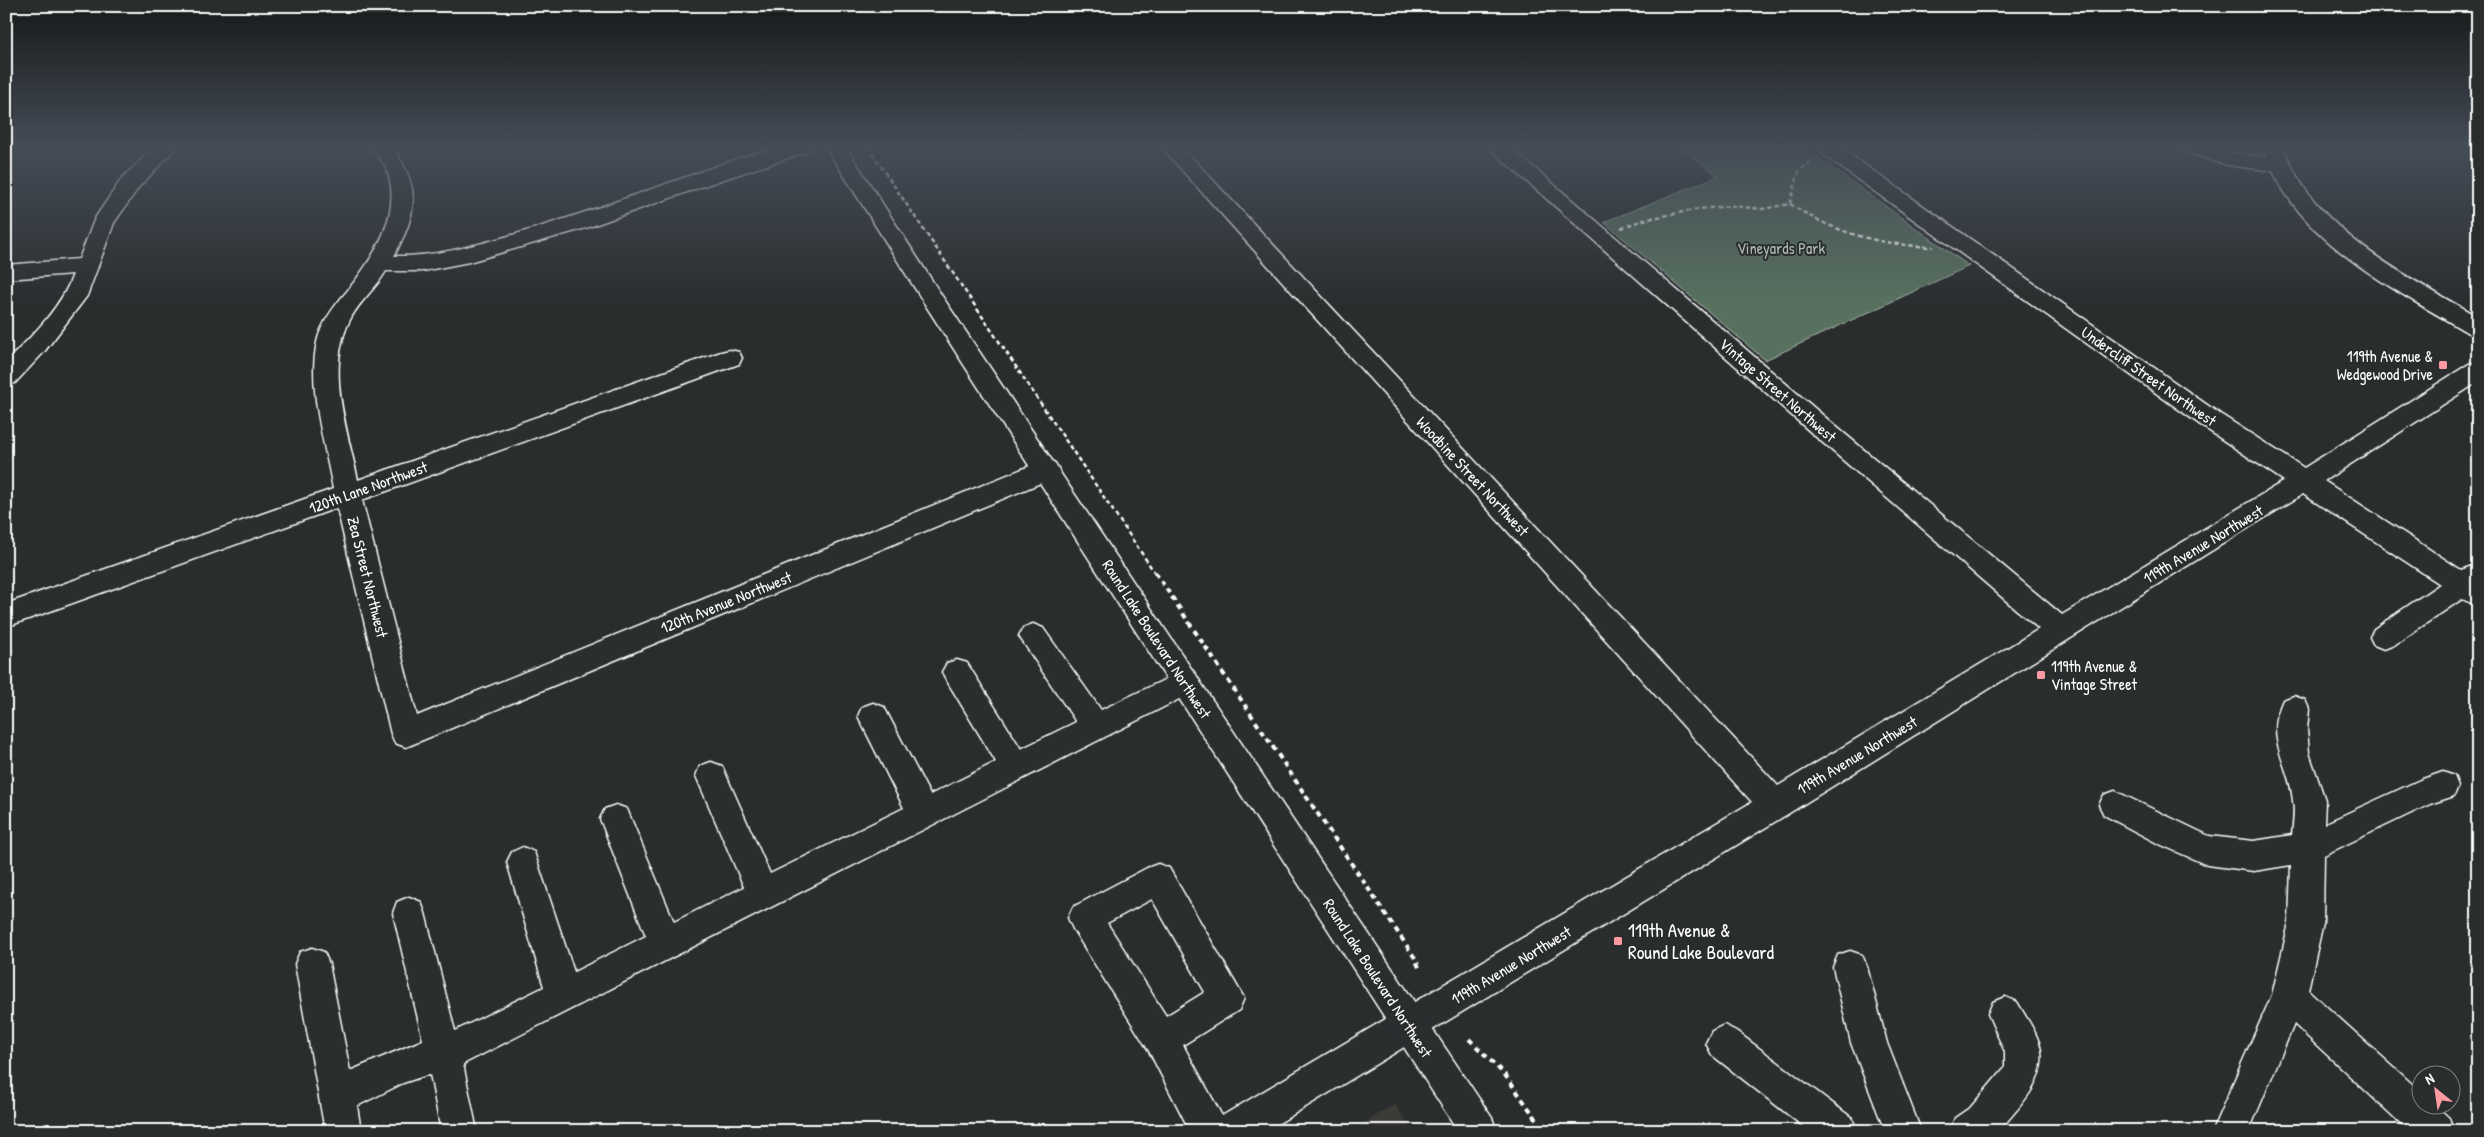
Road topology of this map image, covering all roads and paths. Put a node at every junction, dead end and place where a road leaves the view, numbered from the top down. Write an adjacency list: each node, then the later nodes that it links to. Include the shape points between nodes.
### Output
1 (119, 200): 15 (street, via 103,223)
2 (403, 200): 14 (street, Zea Street Northwest, via 396,232)
3 (642, 200): 14 (street, via 578,223 461,257 423,264)
4 (870, 200): 21 (street, Round Lake Boulevard Northwest)
5 (904, 200): 49 (path, via 1415,958)
6 (1220, 200): 38 (street, Woodbine Street Northwest)
7 (1561, 200): 12 (street, Vintage Street Northwest)
8 (1791, 200): 11 (path)
9 (1900, 200): 13 (street, Undercliff Street Northwest)
10 (2303, 200): 17 (street, via 2337,236 2384,270)
11 (1790, 204): 12 (path, via 1762,209 1720,206 1698,209 1643,220); 13 (path, via 1816,220 1864,240 1938,247)
12 (1602, 235): 26 (street, Vintage Street Northwest)
13 (1957, 241): 22 (street, Undercliff Street Northwest)
14 (379, 263): 23 (street, Zea Street Northwest, via 342,312 329,340 325,374)
15 (87, 266): 16 (street); 20 (street, via 79,292 36,346)
16 (6, 272)
17 (2478, 328)
18 (730, 358): 23 (street, 120th Lane Northwest)
19 (2478, 370): 22 (street, 119th Avenue Northwest)
20 (6, 377)
21 (1046, 470): 30 (street, Round Lake Boulevard Northwest); 34 (street, 120th Avenue Northwest)
22 (2304, 482): 24 (street, Undercliff Street Northwest); 26 (street, 119th Avenue Northwest)
23 (348, 494): 25 (street, 120th Lane Northwest); 34 (street, Zea Street Northwest)
24 (2473, 584): 28 (street)
25 (6, 616)
26 (2060, 631): 38 (street, 119th Avenue Northwest)
27 (1033, 636): 33 (street)
28 (2384, 637)
29 (956, 672): 35 (street)
30 (1185, 682): 33 (street); 53 (street, Round Lake Boulevard Northwest)
31 (2294, 708): 42 (street, via 2294,753 2309,800)
32 (873, 716): 40 (street)
33 (1095, 726): 35 (street)
34 (406, 734)
35 (1015, 766): 40 (street)
36 (711, 776): 44 (street)
37 (2443, 786): 42 (street)
38 (1775, 805): 53 (street, 119th Avenue Northwest)
39 (2115, 805): 42 (street, via 2207,850 2254,856)
40 (923, 813): 44 (street)
41 (616, 819): 46 (street)
42 (2306, 848): 51 (street, via 2306,923)
43 (523, 862): 50 (street)
44 (763, 894): 46 (street)
45 (409, 913): 57 (street)
46 (666, 944): 50 (street)
47 (312, 964): 58 (street)
48 (1850, 967): 66 (street, via 1869,1044)
49 (1420, 970)
50 (564, 996): 57 (street)
51 (2289, 996): 68 (street); 69 (street)
52 (2005, 1014): 67 (street, via 2023,1050 2022,1074 1984,1120)
53 (1409, 1025): 62 (street, 119th Avenue Northwest); 63 (street, Round Lake Boulevard Northwest)
54 (1160, 1039): 54 (street, via 1085,918 1158,879 1227,998); 61 (street)
55 (1469, 1039): 64 (path, via 1504,1075)
56 (1724, 1043): 65 (street)
57 (444, 1055): 58 (street, via 433,1053); 60 (street)
58 (337, 1097): 59 (street)
59 (343, 1131)
60 (459, 1131)
61 (1210, 1131)
62 (1231, 1131)
63 (1479, 1131)
64 (1545, 1131)
65 (1839, 1131)
66 (1903, 1131)
67 (1968, 1131)
68 (2230, 1131)
69 (2436, 1131)

